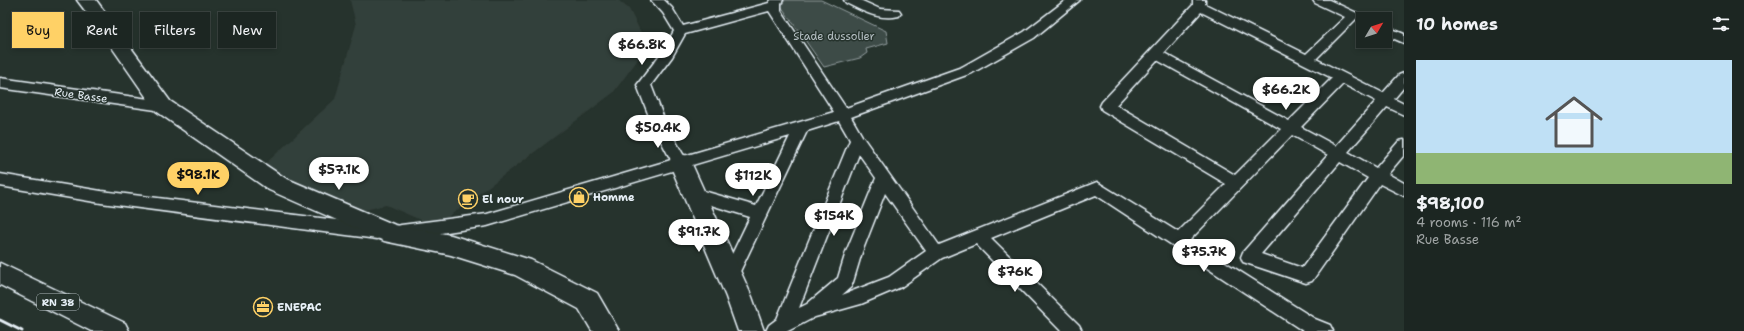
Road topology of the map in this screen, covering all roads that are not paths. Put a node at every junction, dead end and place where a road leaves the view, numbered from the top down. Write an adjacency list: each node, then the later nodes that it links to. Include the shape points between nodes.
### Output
1 (86, 0): 20 (street)
2 (657, 0): 11 (street, via 668,11)
3 (850, 0): 8 (street, via 878,13)
4 (1074, 0): 22 (street, via 1028,35 967,70)
5 (1318, 0): 9 (street)
6 (776, 3): 11 (street); 22 (street, via 775,10)
7 (1199, 3): 14 (street); 15 (street)
8 (895, 13)
9 (1356, 17)
10 (1356, 20): 15 (street)
11 (680, 31): 28 (street, via 644,85 659,124)
12 (1392, 33): 13 (street)
13 (1404, 39)
14 (1156, 54): 24 (street); 32 (street, via 1107,106)
15 (1307, 60): 16 (street)
16 (1341, 77): 19 (street); 24 (street)
17 (1404, 78): 19 (street)
18 (0, 83): 20 (street, Rue Basse)
19 (1385, 100): 21 (street); 27 (street)
20 (162, 106): 36 (street, via 277,184)
21 (1404, 110)
22 (843, 115): 23 (street); 25 (street)
23 (801, 129): 28 (street); 35 (street)
24 (1291, 129): 27 (street); 32 (street)
25 (857, 140): 30 (street); 43 (street)
26 (1404, 145): 29 (street)
27 (1337, 154): 29 (street); 29 (street, via 1249,257 1306,276)
28 (680, 162): 34 (street); 36 (street, via 487,220)
29 (1378, 176): 33 (street)
30 (883, 179): 39 (street); 42 (street, via 845,282)
31 (0, 180): 36 (street, via 100,197)
32 (1236, 183): 38 (street)
33 (1404, 190)
34 (693, 194): 35 (street); 41 (street)
35 (760, 214): 41 (street)
36 (392, 234): 46 (street, via 451,245 522,267 588,301)
37 (978, 235): 38 (street, via 1097,188); 39 (street); 48 (street)
38 (1180, 240): 44 (street)
39 (936, 253): 42 (street, via 896,282 855,299)
40 (0, 272): 45 (street, RN 38)
41 (729, 277): 47 (street)
42 (812, 310): 43 (street)
43 (780, 327)
44 (1312, 329)
45 (116, 331)
46 (606, 331)
47 (751, 331)
48 (1073, 331)

